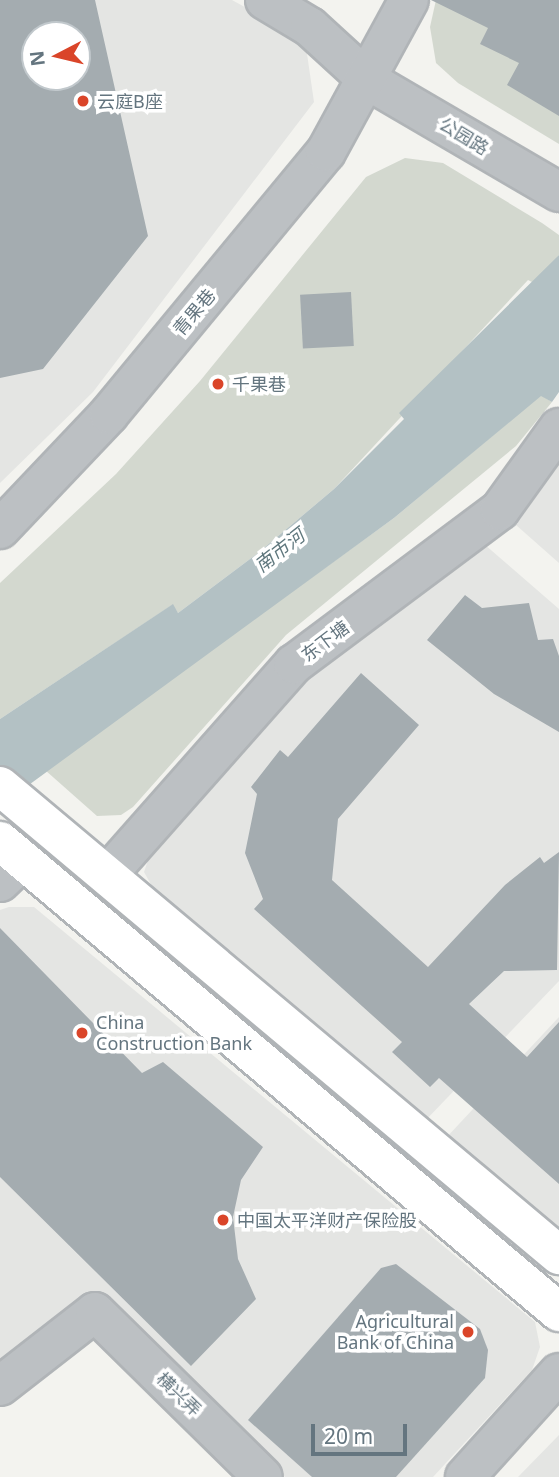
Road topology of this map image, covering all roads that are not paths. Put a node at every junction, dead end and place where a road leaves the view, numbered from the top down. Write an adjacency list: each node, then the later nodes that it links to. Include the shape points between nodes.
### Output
1 (265, 0): 3 (street, 公园路, via 310,27)
2 (409, 0): 3 (street, 青果巷)
3 (369, 81): 4 (street, 公园路); 6 (street, 青果巷, via 317,163 109,414)
4 (559, 192)
5 (559, 428): 9 (street, 东下塘, via 500,510 294,664)
6 (0, 529)
7 (12, 796): 9 (main road)
8 (8, 861): 11 (main road)
9 (107, 875): 10 (main road)
10 (559, 1255)
11 (559, 1312)
12 (559, 1373): 16 (street)
13 (0, 1387): 15 (street, 横兴弄, via 95,1312)
14 (559, 1413): 17 (street)
15 (264, 1477)
16 (465, 1477)
17 (494, 1477)

